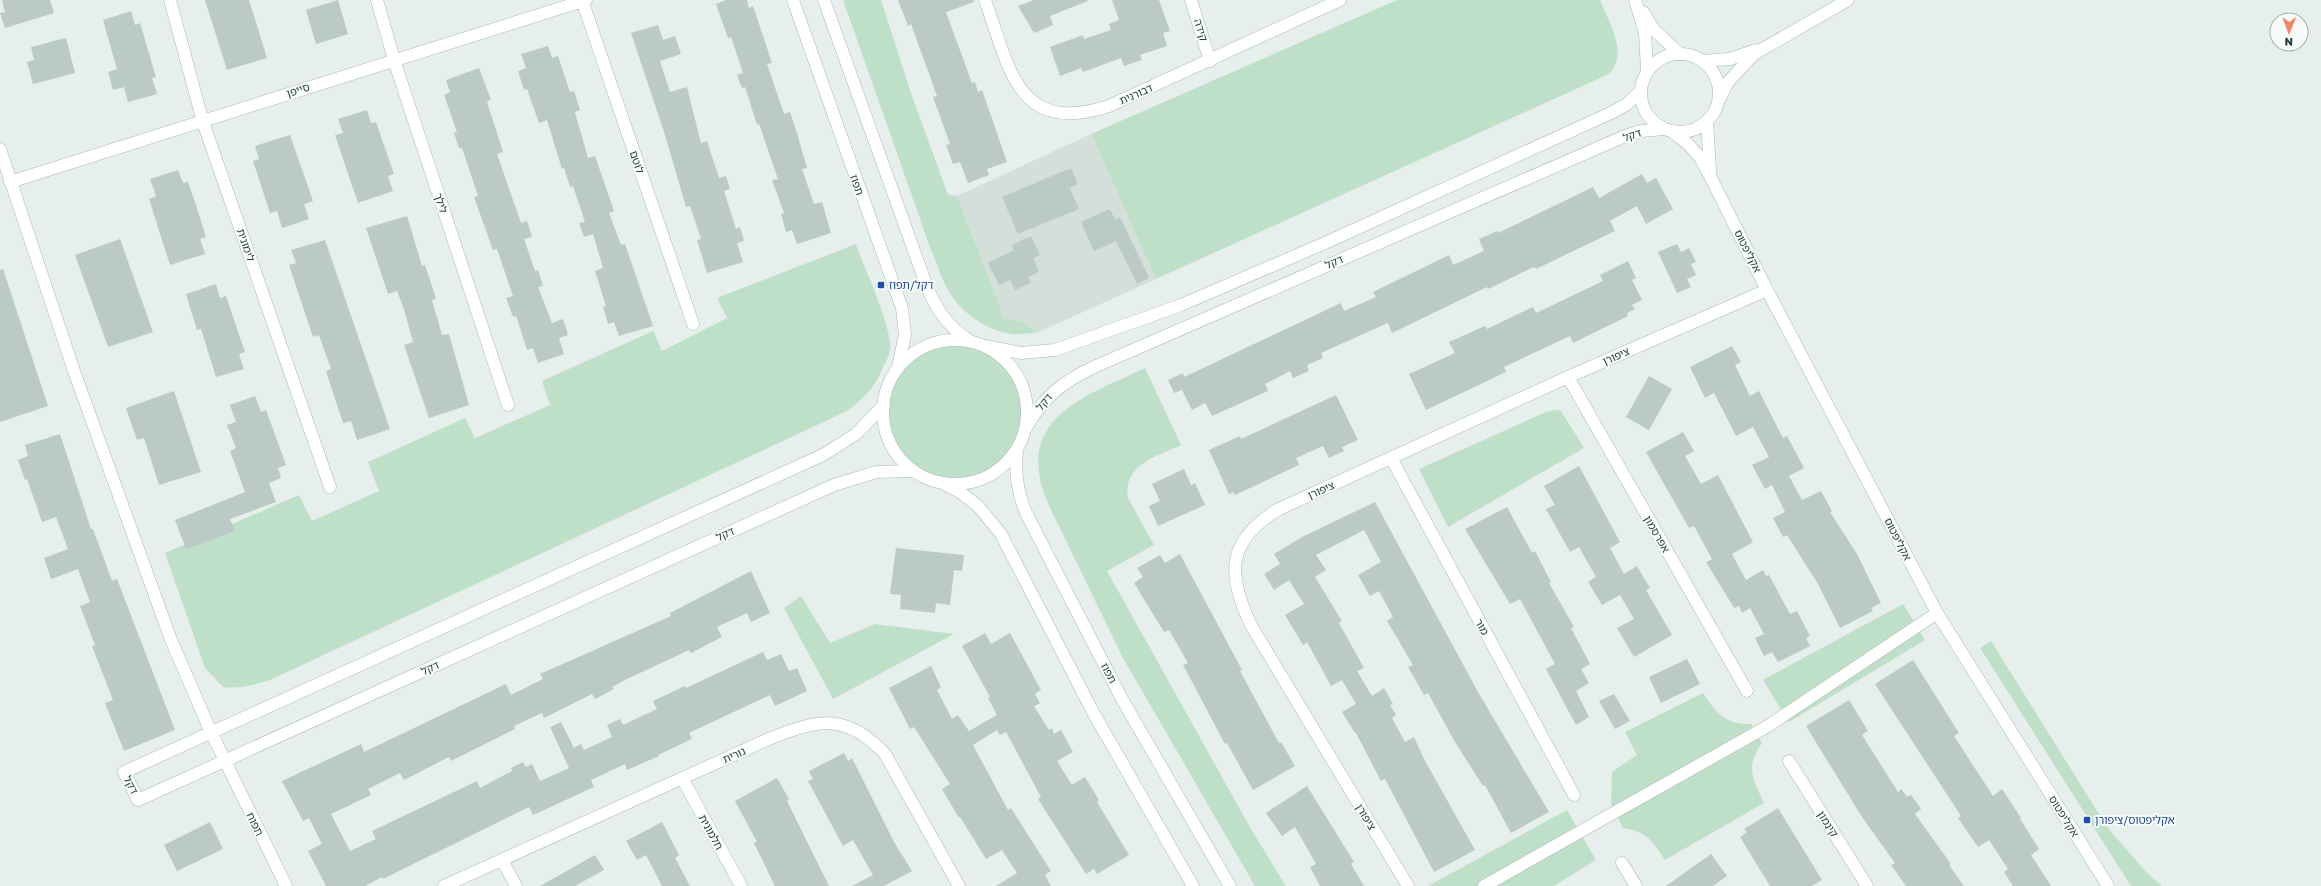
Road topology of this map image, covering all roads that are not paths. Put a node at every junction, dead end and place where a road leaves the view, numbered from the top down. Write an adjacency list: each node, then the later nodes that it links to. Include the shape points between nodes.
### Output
1 (170, 0): 19 (street, לימונית)
2 (377, 0): 13 (street, לילך)
3 (583, 0): 13 (street, סייפן); 26 (street, לוטם)
4 (793, 0): 29 (street, תפוז, via 902,308 905,335)
5 (824, 0): 27 (street, via 927,286 943,318)
6 (985, 0): 14 (street, דבורנית, via 1013,76 1022,93 1048,112 1063,114 1094,111)
7 (1192, 0): 14 (street, קידה)
8 (1340, 0): 14 (street, דבורנית)
9 (1848, 0): 11 (street)
10 (1636, 1): 12 (street, via 1654,30); 16 (street, via 1644,33)
11 (1765, 48): 15 (street, via 1730,59); 18 (street, via 1754,54 1738,70 1728,82)
12 (1680, 54): 15 (street, via 1688,54); 16 (street, via 1665,56)
13 (394, 60): 19 (street, סייפן); 31 (street, לילך)
14 (1210, 61)
15 (1702, 61): 18 (street, via 1716,78 1719,86)
16 (1647, 70): 17 (street)
17 (1640, 92): 21 (street, via 1647,114); 28 (street, דקל, via 1613,112 1325,243 1181,305 1055,350 1020,353)
18 (1718, 102): 20 (street)
19 (203, 120): 24 (street, סייפן); 38 (street, לימונית)
20 (1707, 121): 21 (street, via 1687,132); 23 (street, אקליפטוס)
21 (1667, 130): 23 (street, אקליפטוס, via 1687,143 1699,156); 33 (street, דקל, via 1655,128 1625,136 1094,366 1054,391 1039,406)
22 (0, 149): 24 (street, תפוח)
23 (1711, 178): 25 (street, אקליפטוס)
24 (10, 182): 41 (street, תפוח, via 68,356 150,584)
25 (1767, 290): 30 (street, ציפורן); 39 (street, אקליפטוס)
26 (693, 324)
27 (971, 342): 28 (street, דקל); 29 (street, via 957,340 929,345 911,356)
28 (985, 346): 33 (street, via 1007,362 1022,385 1028,414)
29 (896, 371): 32 (street, via 889,383)
30 (1568, 378): 35 (street, ציפורן); 40 (street, אפרסמון)
31 (508, 405)
32 (884, 405): 36 (street, via 888,439 904,462); 41 (street, דקל, via 856,434 824,454)
33 (1026, 428): 34 (street)
34 (1017, 450): 37 (street, via 1006,464 982,479 954,484); 54 (street, תפוז, via 1015,472 1019,497 1026,513 1122,699)
35 (1391, 458): 45 (street, מור); 55 (street, ציפורן, via 1265,517 1244,538 1234,567 1241,605 1252,627)
36 (914, 471): 37 (street); 42 (street, דקל, via 873,472 834,485)
37 (940, 482): 53 (street, via 960,492 978,506 1001,534 1094,714)
38 (330, 487)
39 (1937, 613): 56 (street, via 1768,726); 59 (street, אקליפטוס)
40 (1747, 691)
41 (211, 732): 42 (street, תפוח); 42 (street, דקל, via 124,772 138,800)
42 (224, 761): 48 (street, תפוח)
43 (1789, 761): 58 (street, קינמון)
44 (682, 778): 46 (street, נורית); 51 (street, חלמונית); 52 (street, נורית, via 799,727 822,723 842,724 859,731 872,741 895,770)
45 (1574, 795)
46 (502, 860): 49 (street, נורית); 50 (street)
47 (1622, 863): 57 (street)
48 (286, 886)
49 (444, 886)
50 (516, 886)
51 (741, 886)
52 (959, 886)
53 (1193, 886)
54 (1230, 886)
55 (1408, 886)
56 (1484, 886)
57 (1636, 886)
58 (1867, 886)
59 (2108, 886)

